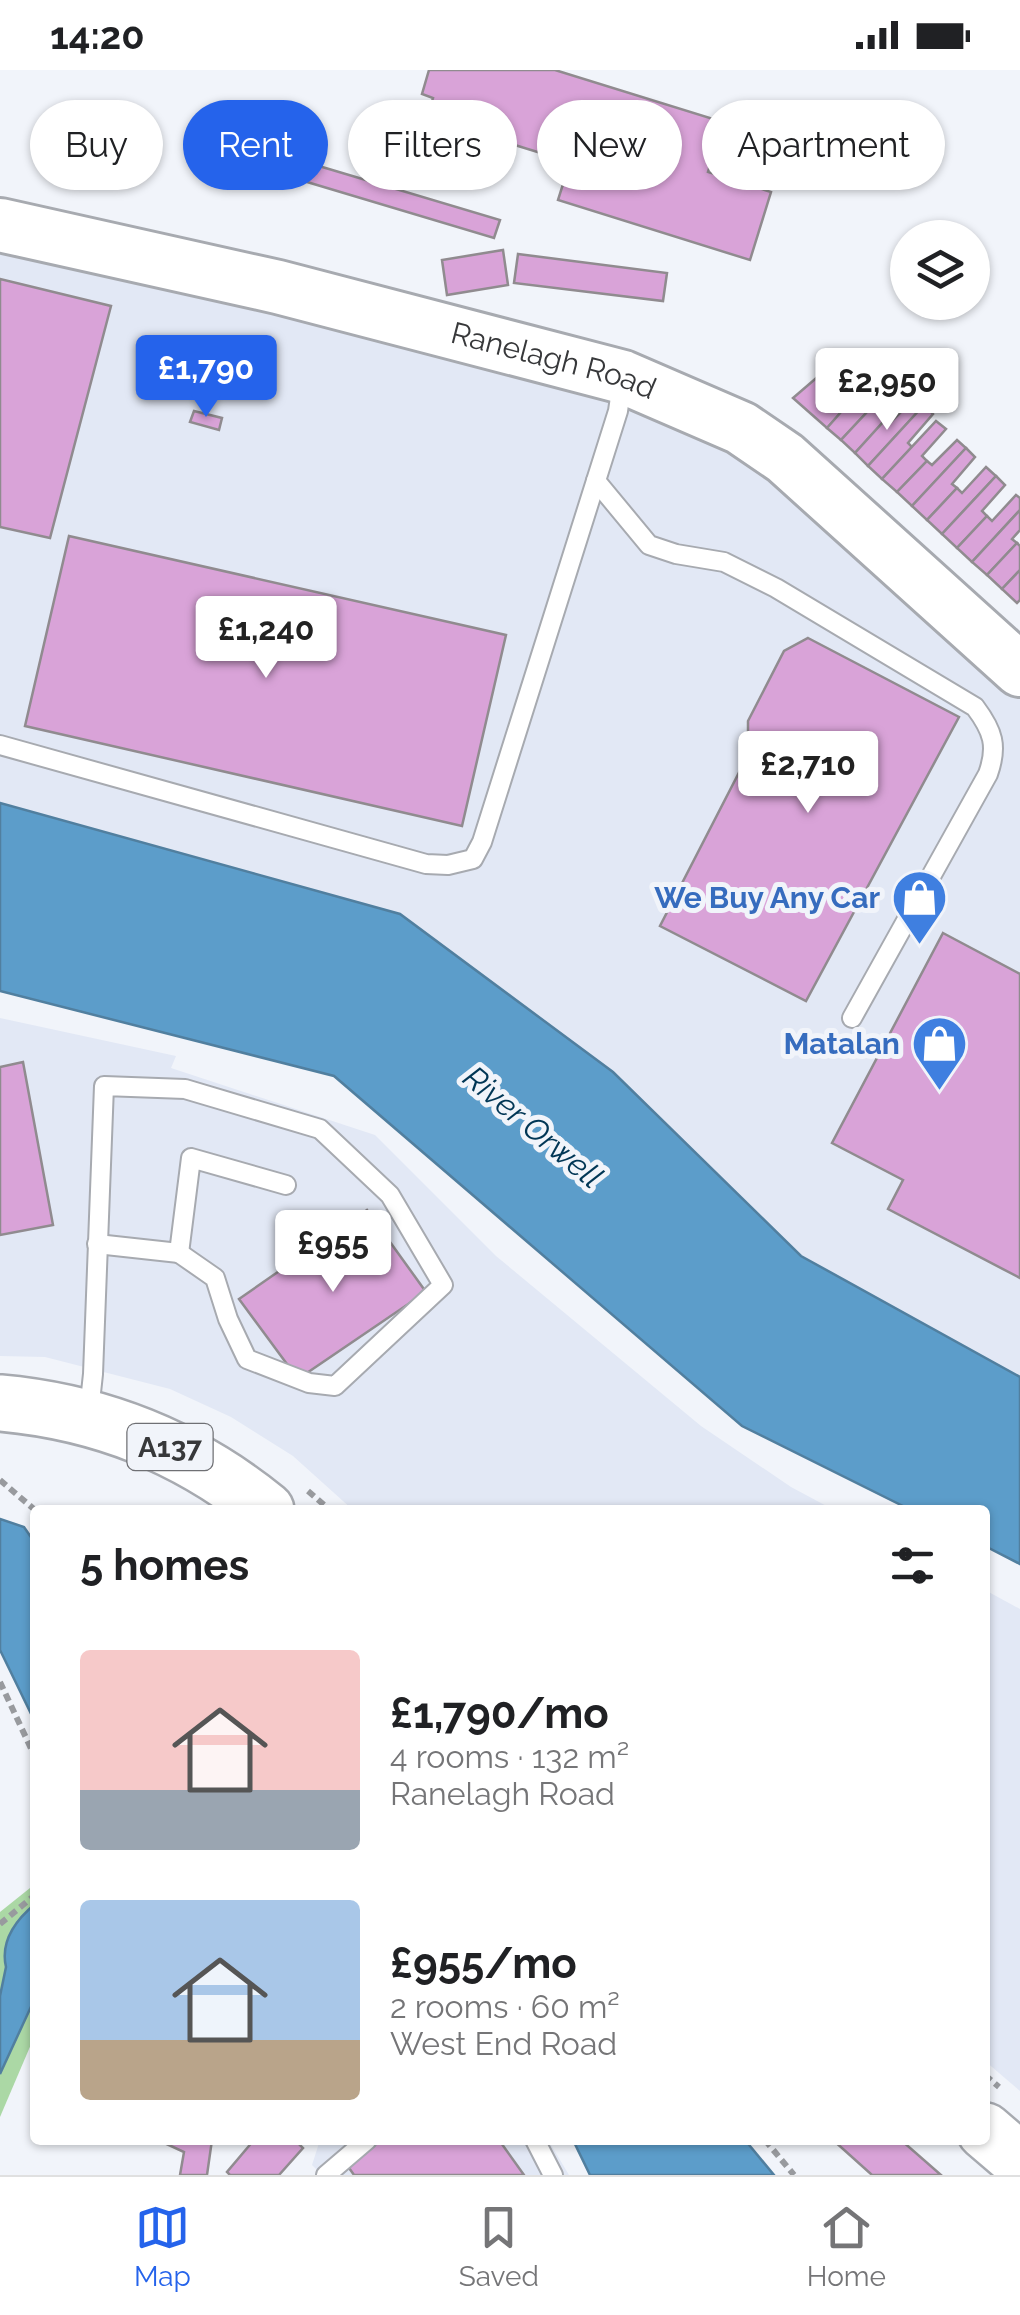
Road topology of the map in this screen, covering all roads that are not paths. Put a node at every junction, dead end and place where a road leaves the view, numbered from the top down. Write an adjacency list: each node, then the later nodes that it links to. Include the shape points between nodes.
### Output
1 (0, 225): 2 (main road, Ranelagh Road, via 278,287)
2 (623, 377): 3 (lane); 4 (main road, Ranelagh Road, via 741,428 784,458)
3 (596, 481): 5 (lane, via 473,859 426,864); 6 (lane, via 649,544 724,562 776,588 974,707 995,740 988,774)
4 (1020, 670)
5 (0, 745)
6 (852, 1018)
7 (286, 1185): 9 (lane, via 191,1158)
8 (96, 1244): 9 (lane); 9 (lane, via 104,1086 185,1089 320,1129 390,1196 442,1285 335,1386 309,1383 247,1358 215,1278); 11 (lane)
9 (179, 1253)
10 (0, 1402): 11 (main road, A137)
11 (88, 1416): 12 (main road, A137, via 189,1456)
12 (259, 1505)
13 (990, 2135): 16 (main road)
14 (361, 2145): 17 (lane)
15 (537, 2145): 18 (lane)
16 (1020, 2161)
17 (326, 2175)
18 (552, 2175)

